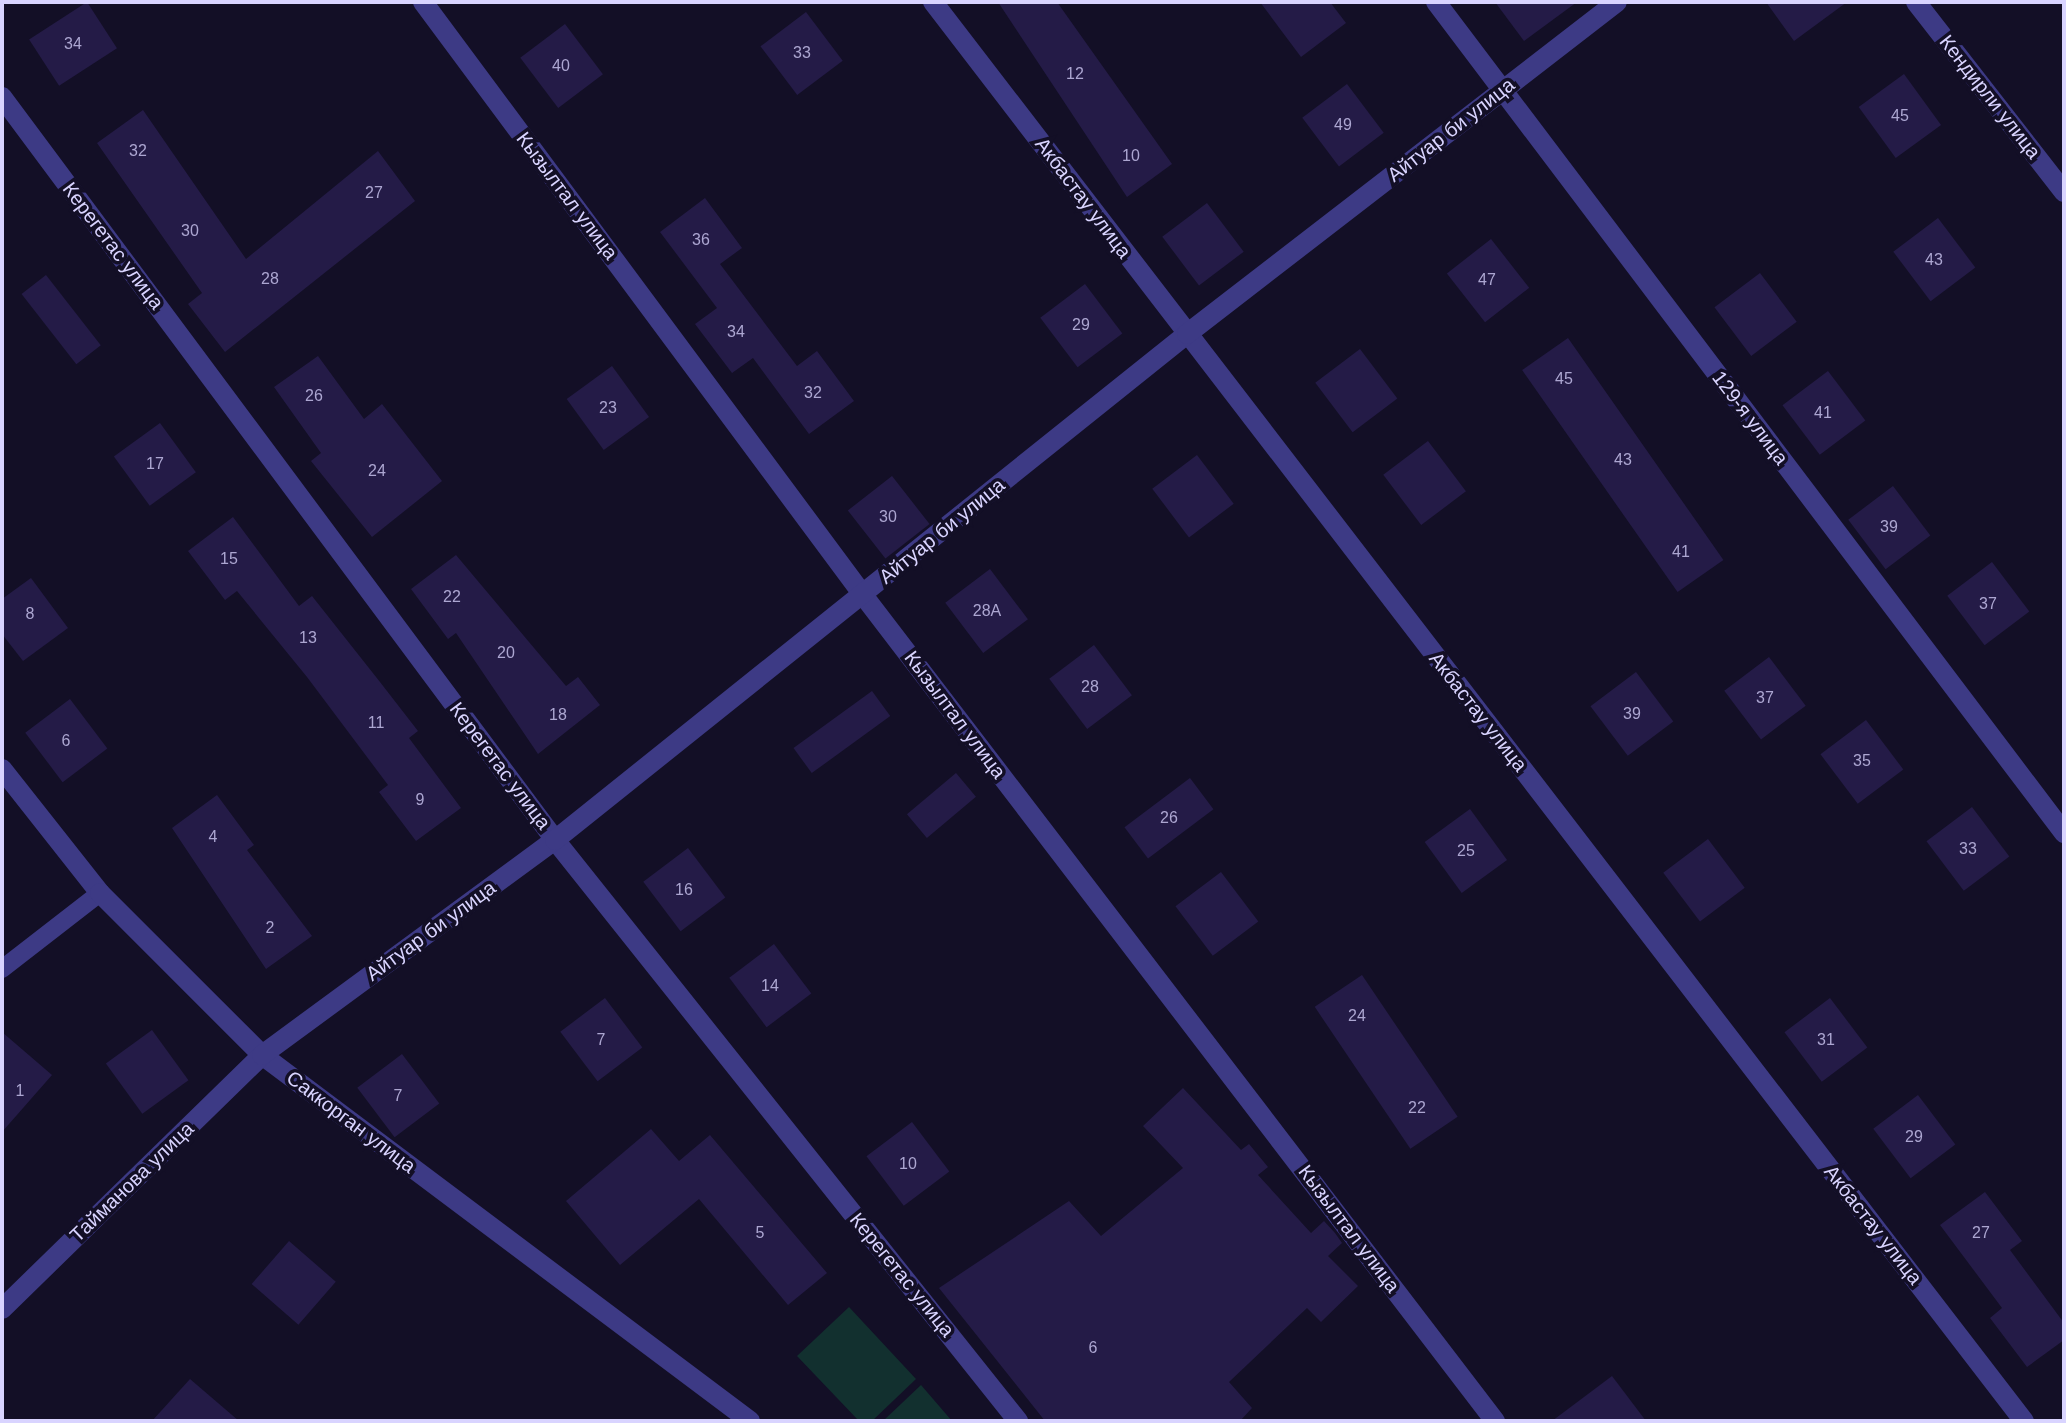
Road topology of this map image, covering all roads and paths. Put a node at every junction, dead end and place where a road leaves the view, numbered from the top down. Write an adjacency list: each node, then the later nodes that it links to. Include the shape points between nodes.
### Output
1 (423, 2): 10 (street, Кызылтал улица)
2 (933, 2): 9 (street, Акбастау улица)
3 (1436, 2): 6 (street, 129-я улица)
4 (1617, 2): 6 (street, Айтуар би улица)
5 (1916, 2): 8 (street, Кендирли улица)
6 (1503, 90): 9 (street, Айтуар би улица); 12 (street, 129-я улица)
7 (2, 97): 13 (street, Керегетас улица)
8 (2064, 192)
9 (1187, 334): 10 (street, Айтуар би улица); 21 (street, Акбастау улица)
10 (863, 595): 13 (street, Айтуар би улица); 20 (street, Кызылтал улица)
11 (2, 769): 14 (street, Саккорган улица)
12 (2064, 833)
13 (555, 840): 16 (street, Айтуар би улица); 19 (street, Керегетас улица)
14 (100, 893): 15 (lane); 16 (street, Саккорган улица)
15 (2, 969)
16 (262, 1055): 17 (street, Тайманова улица); 18 (street, Саккорган улица)
17 (2, 1309)
18 (750, 1421)
19 (1018, 1421)
20 (1495, 1421)
21 (2024, 1421)

